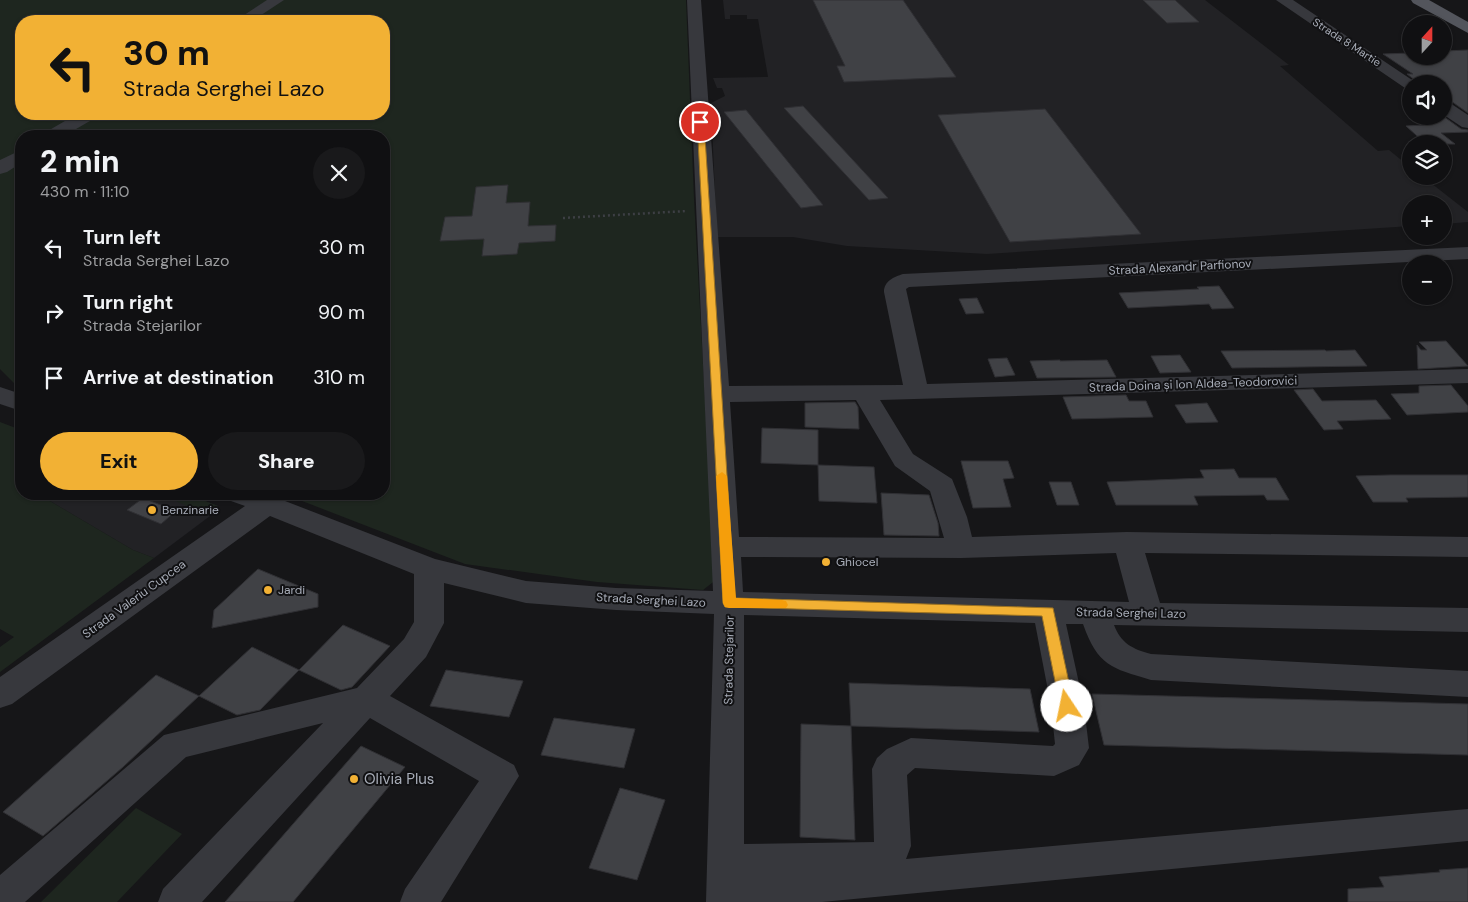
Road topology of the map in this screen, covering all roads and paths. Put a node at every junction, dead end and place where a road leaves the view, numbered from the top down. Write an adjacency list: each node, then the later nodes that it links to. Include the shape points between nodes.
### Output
1 (277, 0): 5 (street)
2 (694, 0): 14 (street, Strada Stejarilor)
3 (1282, 0): 7 (street, Strada 8 Martie)
4 (1418, 0): 6 (main road)
5 (252, 15)
6 (1468, 28)
7 (1402, 79)
8 (1452, 112): 10 (street)
9 (79, 120): 11 (street)
10 (1468, 123)
11 (62, 130)
12 (15, 159): 13 (street)
13 (0, 168)
14 (705, 210): 15 (path); 20 (street, Strada Stejarilor)
15 (563, 218)
16 (1468, 253): 18 (street, Strada Alexandr Parfionov, via 903,281 895,287)
17 (1468, 376): 18 (street, Strada Doina și Ion Aldea-Teodorovici)
18 (917, 392): 19 (street, Strada Doina și Ion Aldea-Teodorovici)
19 (865, 393): 20 (street, Strada Doina și Ion Aldea-Teodorovici); 26 (street, via 904,460 942,486)
20 (716, 394): 25 (street, Strada Stejarilor)
21 (257, 500): 22 (street, Strada Serghei Lazo)
22 (268, 504): 27 (street, Strada Serghei Lazo); 34 (street, Strada Valeriu Cupcea)
23 (1126, 542): 24 (street); 26 (street); 31 (street)
24 (1468, 546)
25 (726, 547): 26 (street); 28 (street, Strada Stejarilor)
26 (962, 548)
27 (429, 568): 28 (street, Strada Serghei Lazo, via 526,592); 35 (street, via 429,623 415,648)
28 (729, 603): 29 (street, Strada Serghei Lazo); 37 (street, Strada Stejarilor)
29 (1048, 612): 30 (street, Strada Serghei Lazo); 37 (street, via 1074,746 1068,755 1054,761 910,753 889,769 893,846 887,856)
30 (1094, 612): 31 (street, Strada Serghei Lazo); 33 (street, via 1106,645 1121,658 1152,667)
31 (1148, 614): 32 (street, Strada Serghei Lazo)
32 (1468, 620)
33 (1468, 684)
34 (0, 695)
35 (366, 699): 38 (street, via 176,745); 39 (street); 40 (street, via 502,776)
36 (1468, 825): 37 (street)
37 (725, 885)
38 (0, 899)
39 (177, 902)
40 (419, 902)

